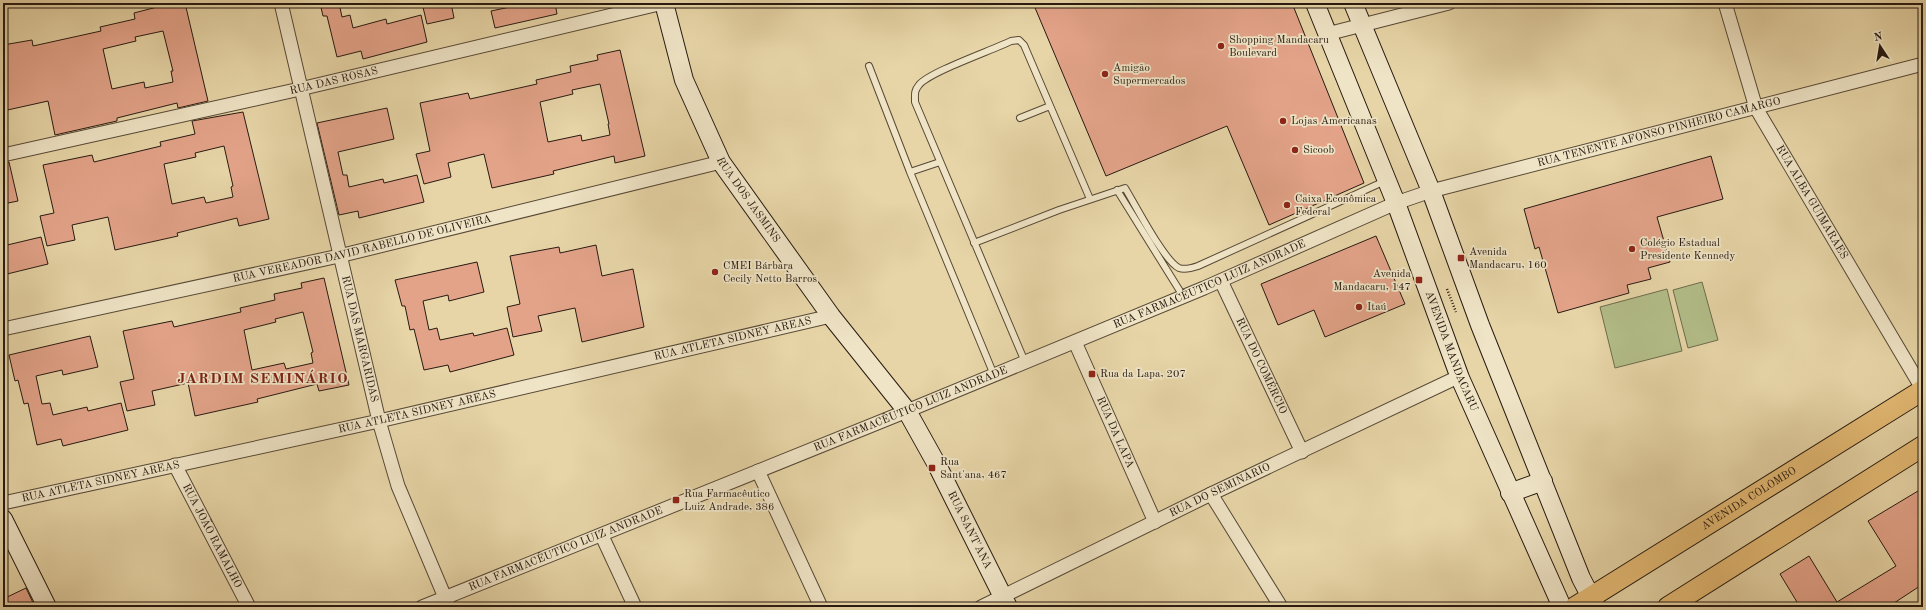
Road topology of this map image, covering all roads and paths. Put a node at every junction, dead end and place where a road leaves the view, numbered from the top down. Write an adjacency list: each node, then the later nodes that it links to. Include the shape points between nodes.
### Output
1 (281, 3): 11 (street, RUA DAS MARGARIDAS)
2 (664, 3): 11 (street, RUA DAS ROSAS); 16 (main road, RUA DOS JASMINS, via 684,80)
3 (1315, 3): 8 (main road, AVENIDA MANDACARU)
4 (1353, 3): 7 (main road)
5 (1449, 3): 7 (street)
6 (1725, 3): 13 (street, RUA ALBA GUIMARÃES)
7 (1362, 24): 8 (street); 21 (main road)
8 (1327, 34): 19 (main road, AVENIDA MANDACARU)
9 (1923, 64): 13 (street, RUA TENENTE AFONSO PINHEIRO CAMARGO)
10 (869, 66): 18 (lane)
11 (300, 89): 15 (street, RUA DAS ROSAS); 25 (street, RUA DAS MARGARIDAS)
12 (1050, 106): 14 (lane); 17 (lane, via 1024,45 1019,40 1011,41 934,74 920,83 914,92 915,102); 22 (lane)
13 (1756, 108): 21 (street, RUA TENENTE AFONSO PINHEIRO CAMARGO); 34 (street, RUA ALBA GUIMARÃES)
14 (1020, 118)
15 (3, 155)
16 (721, 162): 25 (street, RUA VEREADOR DAVID RABELLO DE OLIVEIRA); 28 (main road, RUA DOS JASMINS)
17 (940, 162): 18 (lane); 24 (lane)
18 (910, 172): 32 (lane)
19 (1386, 180): 20 (lane, via 1188,269 1179,268 1167,256 1126,188); 23 (main road, AVENIDA MANDACARU)
20 (1117, 190): 22 (lane); 27 (lane)
21 (1431, 191): 23 (street, RUA TENENTE AFONSO PINHEIRO CAMARGO); 41 (main road, via 1480,325)
22 (1090, 199): 24 (lane)
23 (1396, 203): 26 (street, RUA FARMACÊUTICO LUIZ ANDRADE); 33 (main road, AVENIDA MANDACARU)
24 (974, 244): 31 (lane)
25 (339, 256): 29 (street, RUA VEREADOR DAVID RABELLO DE OLIVEIRA); 36 (street, RUA DAS MARGARIDAS)
26 (1221, 280): 27 (street, RUA FARMACÊUTICO LUIZ ANDRADE); 38 (street, RUA DO COMÉRCIO)
27 (1183, 296): 30 (street, RUA FARMACÊUTICO LUIZ ANDRADE)
28 (831, 316): 35 (main road, RUA DOS JASMINS); 36 (street, RUA ATLETA SIDNEY AREAS)
29 (3, 329)
30 (1075, 342): 31 (street, RUA FARMACÊUTICO LUIZ ANDRADE); 46 (street, RUA DA LAPA)
31 (1025, 362): 32 (street, RUA FARMACÊUTICO LUIZ ANDRADE)
32 (994, 375): 35 (street, RUA FARMACÊUTICO LUIZ ANDRADE)
33 (1460, 376): 38 (street, RUA DO SEMINÁRIO); 42 (main road, AVENIDA MANDACARU)
34 (1923, 390): 49 (main road, AVENIDA COLOMBO)
35 (907, 411): 40 (street, RUA FARMACÊUTICO LUIZ ANDRADE); 48 (main road, RUA SANT'ANA, via 936,463)
36 (379, 421): 39 (street, RUA ATLETA SIDNEY AREAS); 50 (street, RUA DAS MARGARIDAS, via 398,486)
37 (1923, 446): 60 (main road)
38 (1302, 452): 43 (street, RUA DO SEMINÁRIO)
39 (175, 466): 44 (street, RUA ATLETA SIDNEY AREAS); 52 (street, RUA JOÃO RAMALHO)
40 (758, 471): 47 (street, RUA FARMACÊUTICO LUIZ ANDRADE); 55 (street)
41 (1543, 481): 42 (main road); 49 (main road)
42 (1510, 493): 58 (main road, AVENIDA MANDACARU)
43 (1211, 494): 46 (street, RUA DO SEMINÁRIO); 57 (street)
44 (3, 503)
45 (3, 519): 51 (main road)
46 (1155, 522): 48 (street, RUA DO SEMINÁRIO)
47 (602, 536): 50 (street, RUA FARMACÊUTICO LUIZ ANDRADE); 54 (street)
48 (1005, 602): 56 (street, RUA DO SEMINÁRIO)
49 (1594, 602): 59 (main road, AVENIDA COLOMBO)
50 (446, 603): 53 (street, RUA FARMACÊUTICO LUIZ ANDRADE)
51 (47, 607)
52 (248, 607)
53 (422, 607)
54 (635, 607)
55 (821, 607)
56 (981, 607)
57 (1281, 607)
58 (1562, 607)
59 (1575, 607)
60 (1668, 607)

